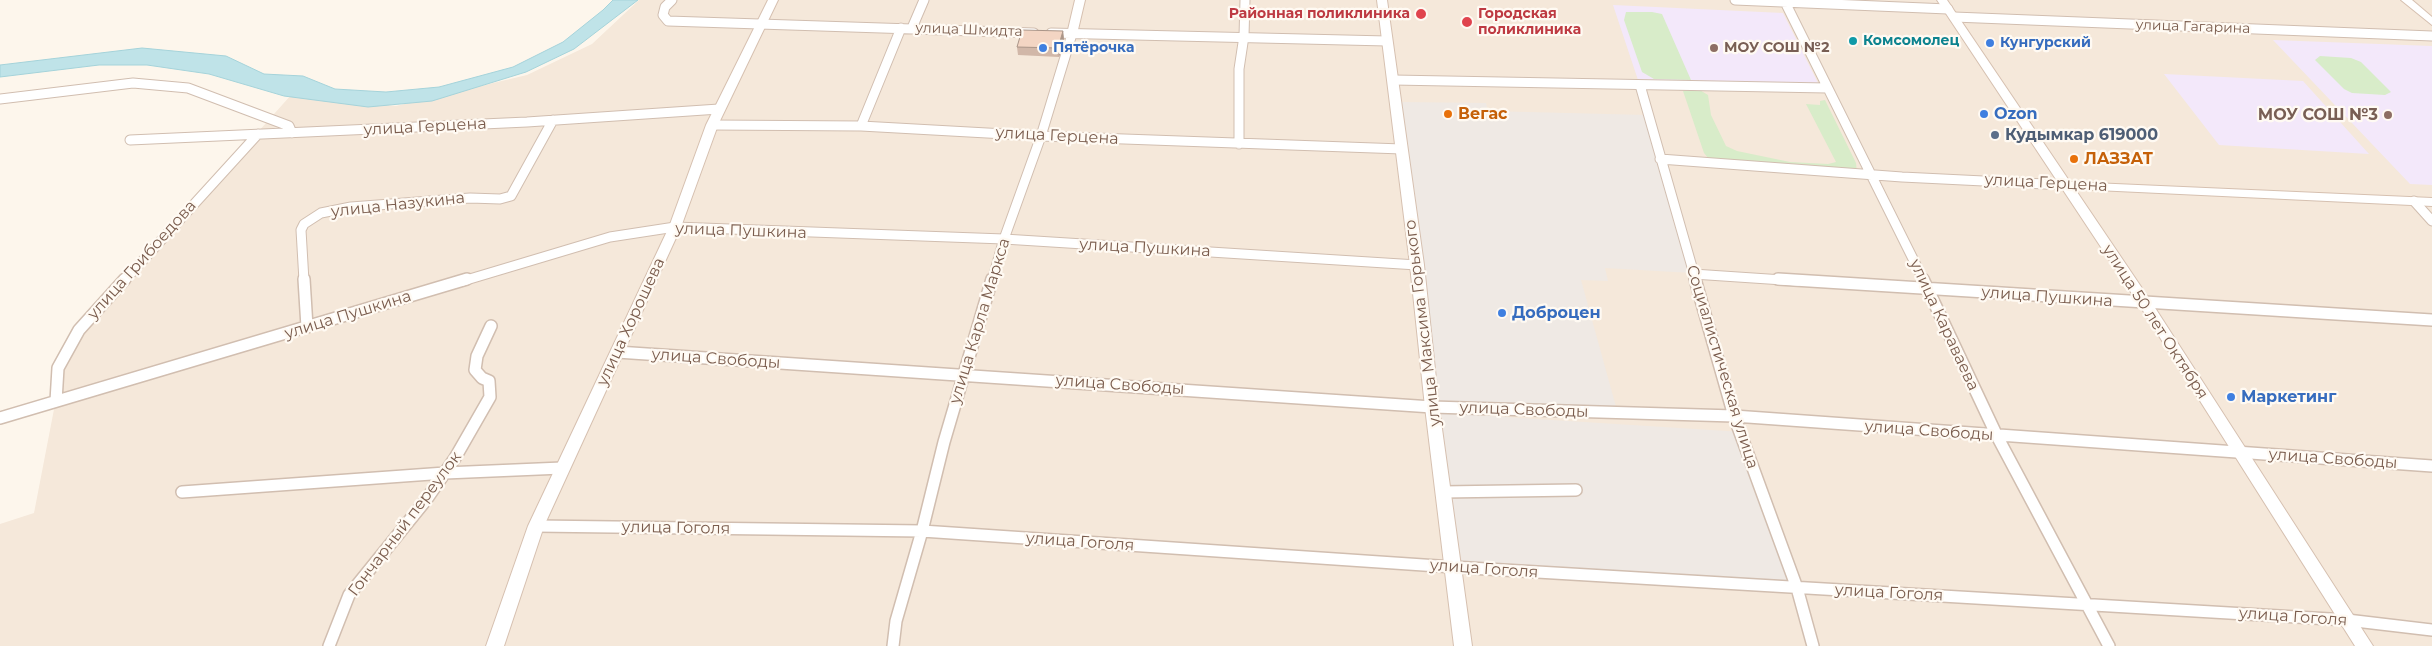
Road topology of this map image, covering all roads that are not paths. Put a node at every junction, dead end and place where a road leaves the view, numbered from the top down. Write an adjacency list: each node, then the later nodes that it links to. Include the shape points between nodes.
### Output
1 (672, 0): 12 (street, улица Шмидта, via 663,15 668,21)
2 (773, 0): 12 (street, улица Хорошева)
3 (924, 0): 14 (street)
4 (1080, 0): 15 (street, улица Карла Маркса)
5 (1245, 0): 16 (street)
6 (1382, 0): 18 (street, улица Максима Горького)
7 (1735, 0): 9 (street, улица Гагарина)
8 (2406, 0): 11 (street)
9 (1785, 2): 10 (street, улица Гагарина); 21 (street, улица Караваева)
10 (1948, 9): 17 (street, улица Гагарина); 35 (street, улица 50 лет Октября)
11 (2432, 22)
12 (760, 24): 13 (street, улица Шмидта); 23 (street, улица Хорошева)
13 (901, 28): 14 (street, улица Шмидта); 26 (street)
14 (912, 28): 15 (street, улица Шмидта)
15 (1072, 34): 16 (street, улица Шмидта); 29 (street, улица Карла Маркса)
16 (1244, 36): 18 (street, улица Шмидта); 31 (street, via 1239,69)
17 (2432, 36)
18 (1387, 41): 19 (street, улица Максима Горького)
19 (1393, 80): 20 (street); 32 (street, улица Максима Горького)
20 (1640, 85): 21 (street); 33 (street, Социалистическая улица)
21 (1827, 88): 34 (street, улица Караваева)
22 (0, 99): 27 (street, via 133,83 188,88 289,126)
23 (719, 109): 24 (street, улица Герцена); 25 (street, улица Хорошева)
24 (554, 120): 27 (street, улица Герцена); 47 (street, улица Назукина, via 511,196 351,206 321,213 304,224 301,230)
25 (712, 125): 26 (street, улица Герцена); 39 (street, улица Хорошева)
26 (861, 126): 29 (street, улица Герцена)
27 (292, 133): 28 (street, улица Герцена)
28 (258, 134): 30 (street, улица Герцена); 50 (street, улица Грибоедова, via 79,330 58,368)
29 (1041, 136): 31 (street, улица Герцена); 40 (street, улица Карла Маркса)
30 (130, 140)
31 (1239, 144): 32 (street, улица Герцена)
32 (1402, 148): 41 (street, улица Максима Горького)
33 (1660, 159): 34 (street, улица Герцена); 42 (street, Социалистическая улица)
34 (1870, 174): 35 (street, улица Герцена); 43 (street, улица Караваева)
35 (2065, 184): 36 (street, улица Герцена); 44 (street, улица 50 лет Октября)
36 (2414, 201): 37 (street, улица Герцена); 38 (street)
37 (2432, 202)
38 (2432, 221)
39 (675, 227): 40 (street, улица Пушкина); 47 (street, улица Пушкина, via 610,237); 48 (street, улица Хорошева)
40 (1004, 240): 41 (street, улица Пушкина); 49 (street, улица Карла Маркса)
41 (1417, 265): 51 (street, улица Максима Горького)
42 (1693, 274): 43 (street, улица Пушкина); 52 (street, Социалистическая улица)
43 (1928, 289): 44 (street, улица Пушкина); 54 (street, улица Караваева)
44 (2144, 303): 45 (street, улица Пушкина); 55 (street, улица 50 лет Октября)
45 (2432, 320)
46 (491, 326): 58 (street, Гончарный переулок, via 477,356 475,370 489,382 490,397)
47 (307, 327): 50 (street, улица Пушкина)
48 (617, 352): 49 (street, улица Свободы); 57 (street, улица Хорошева)
49 (964, 374): 51 (street, улица Свободы); 63 (street, улица Карла Маркса)
50 (56, 401): 53 (street, улица Пушкина)
51 (1432, 407): 52 (street, улица Свободы); 61 (street, улица Максима Горького)
52 (1734, 416): 54 (street, улица Свободы); 65 (street, Социалистическая улица)
53 (0, 418)
54 (1997, 436): 55 (street, улица Свободы); 66 (street, улица Караваева)
55 (2240, 454): 56 (street, улица Свободы); 67 (street, улица 50 лет Октября)
56 (2432, 466)
57 (562, 468): 58 (street); 62 (street, улица Хорошева)
58 (445, 473): 60 (street); 69 (street, Гончарный переулок, via 349,595)
59 (1576, 490): 61 (street)
60 (182, 492)
61 (1443, 492): 64 (street, улица Максима Горького)
62 (536, 526): 63 (street, улица Гоголя); 70 (street, улица Хорошева)
63 (922, 531): 64 (street, улица Гоголя); 71 (street, улица Карла Маркса, via 896,621)
64 (1452, 567): 65 (street, улица Гоголя); 72 (street, улица Максима Горького)
65 (1797, 588): 66 (street, улица Гоголя); 73 (street, Социалистическая улица)
66 (2087, 604): 67 (street, улица Гоголя); 74 (street, улица Караваева)
67 (2347, 620): 68 (street, улица Гоголя); 75 (street, улица 50 лет Октября)
68 (2432, 630)
69 (330, 646)
70 (495, 646)
71 (893, 646)
72 (1463, 646)
73 (1813, 646)
74 (2108, 646)
75 (2364, 646)

